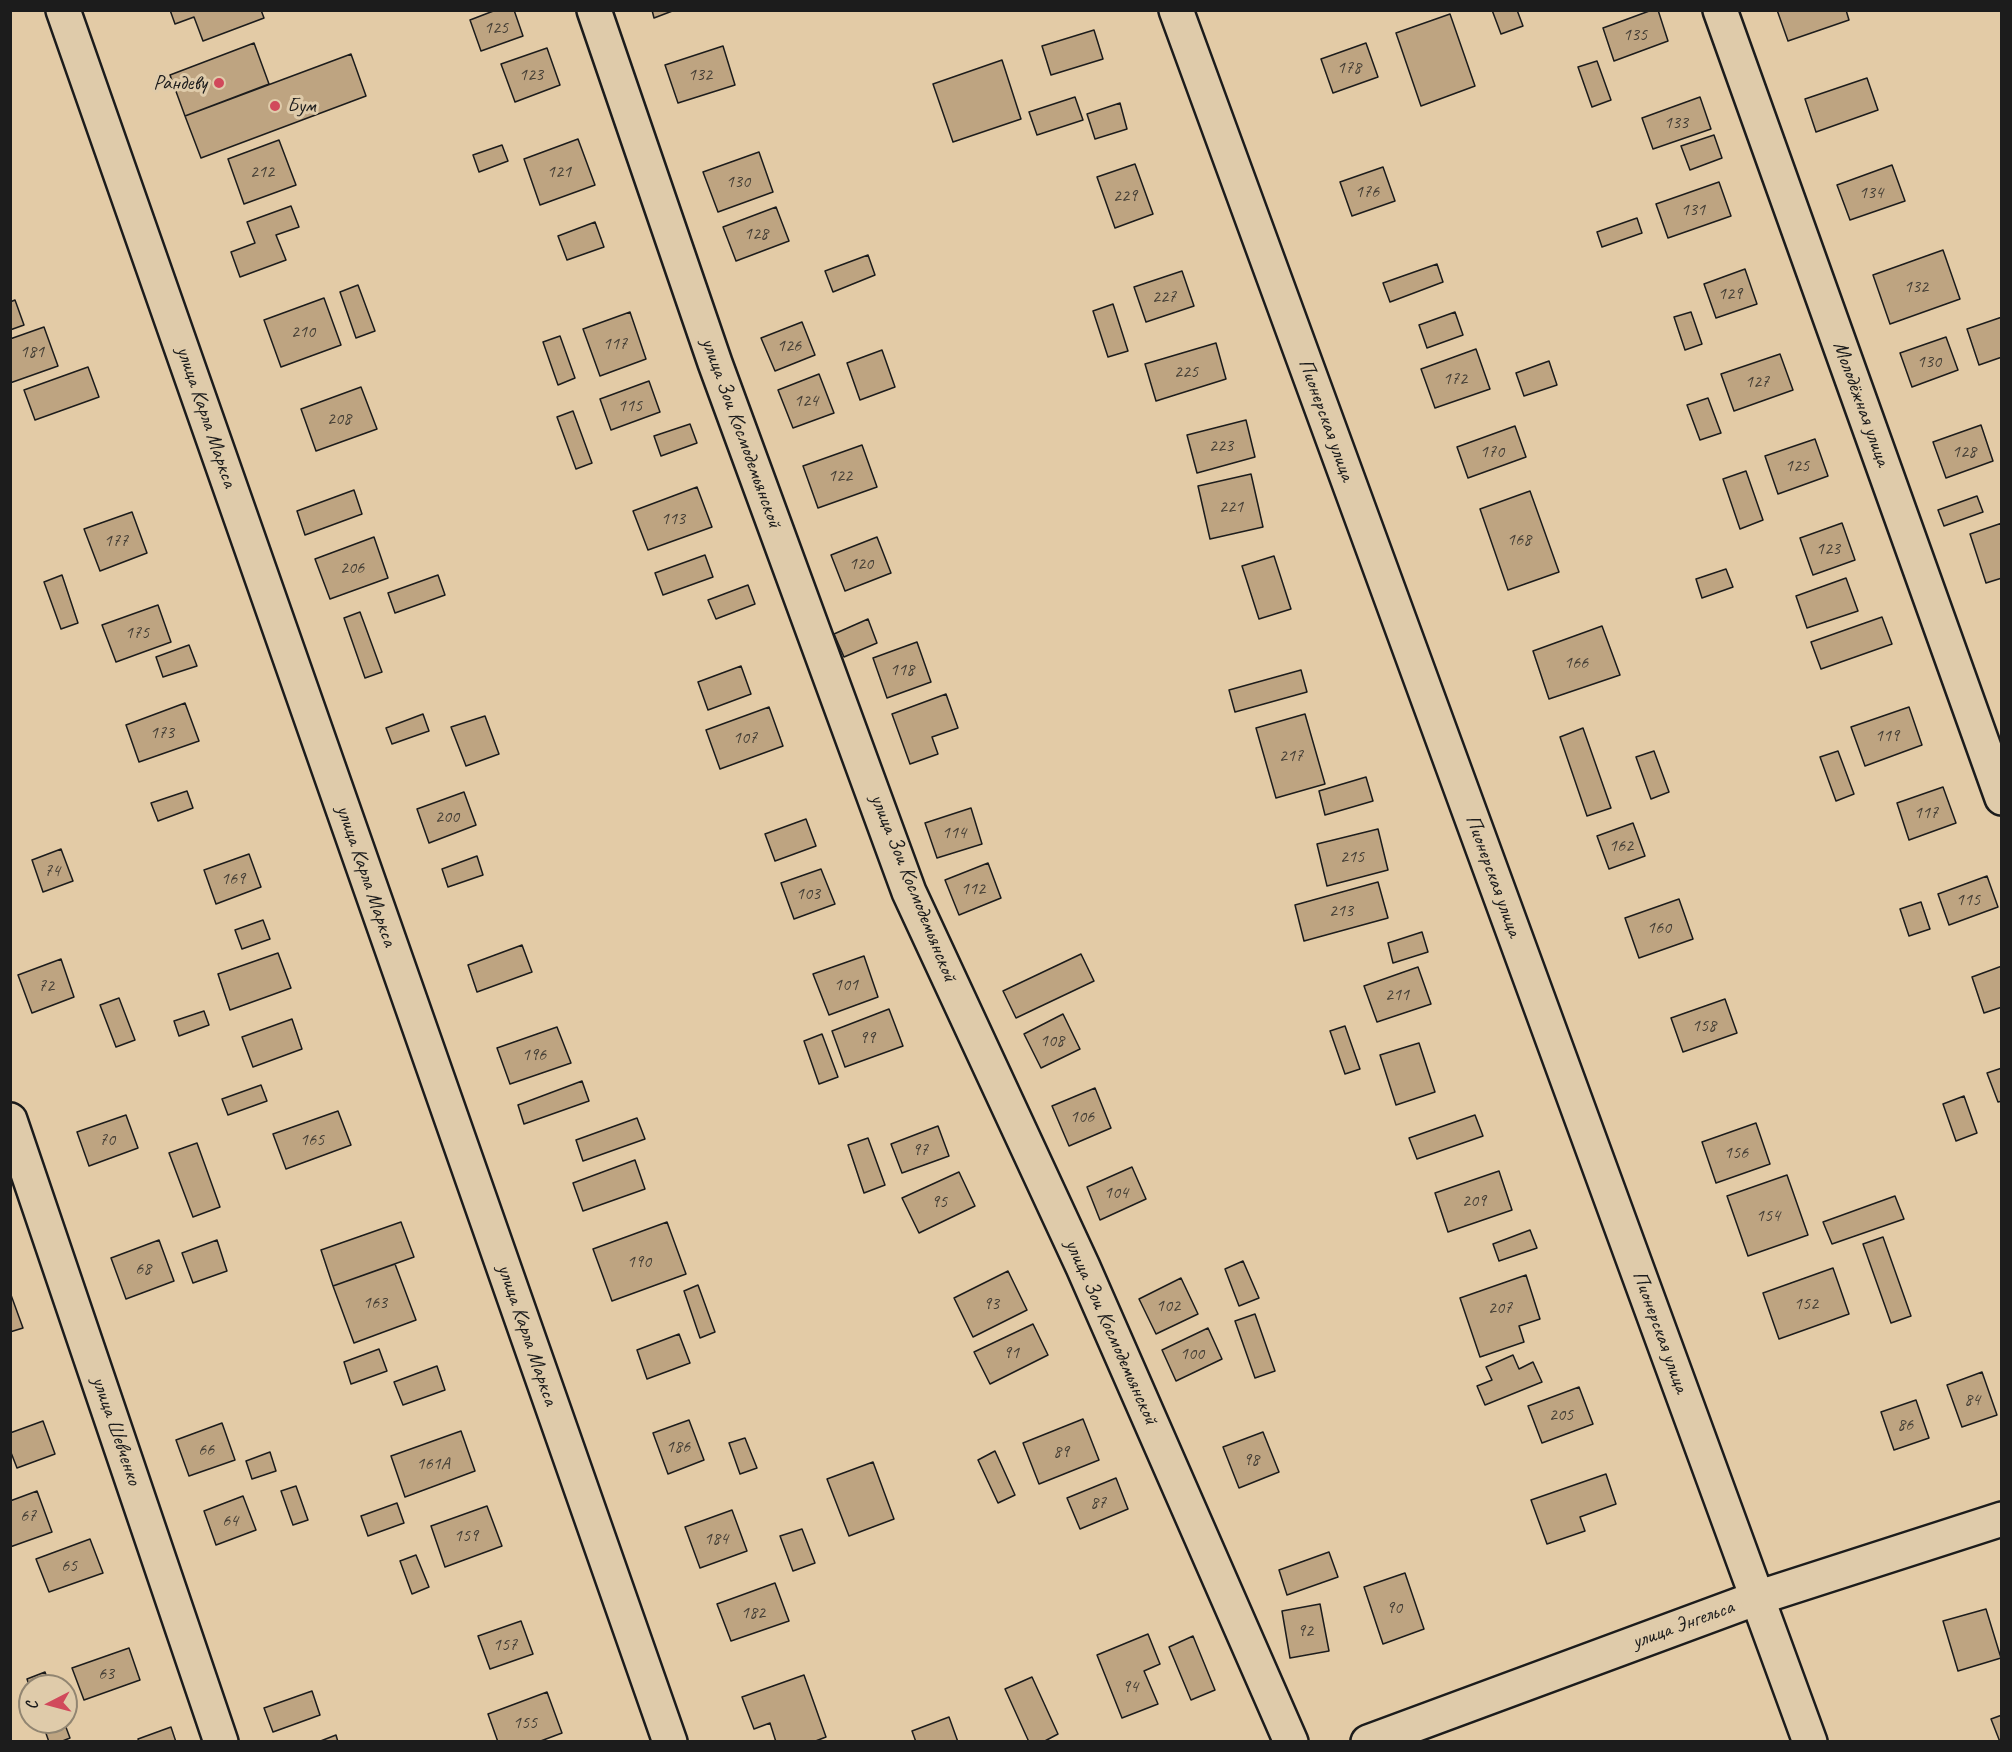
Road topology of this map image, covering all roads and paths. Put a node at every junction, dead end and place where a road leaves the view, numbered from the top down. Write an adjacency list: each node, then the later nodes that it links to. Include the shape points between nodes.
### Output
1 (63, 10): 10 (street, улица Карла Маркса)
2 (594, 10): 11 (street, улица Зои Космодемьянской, via 715,363 909,892 1088,1278)
3 (1176, 10): 8 (street, Пионерская улица)
4 (1720, 10): 5 (street, Молодёжная улица)
5 (2001, 798)
6 (10, 1120): 9 (street, улица Шевченко)
7 (2001, 1519): 8 (street, улица Энгельса)
8 (1757, 1598): 12 (street, улица Энгельса); 13 (street, Пионерская улица)
9 (221, 1742)
10 (670, 1742)
11 (1291, 1742)
12 (1368, 1742)
13 (1810, 1742)

